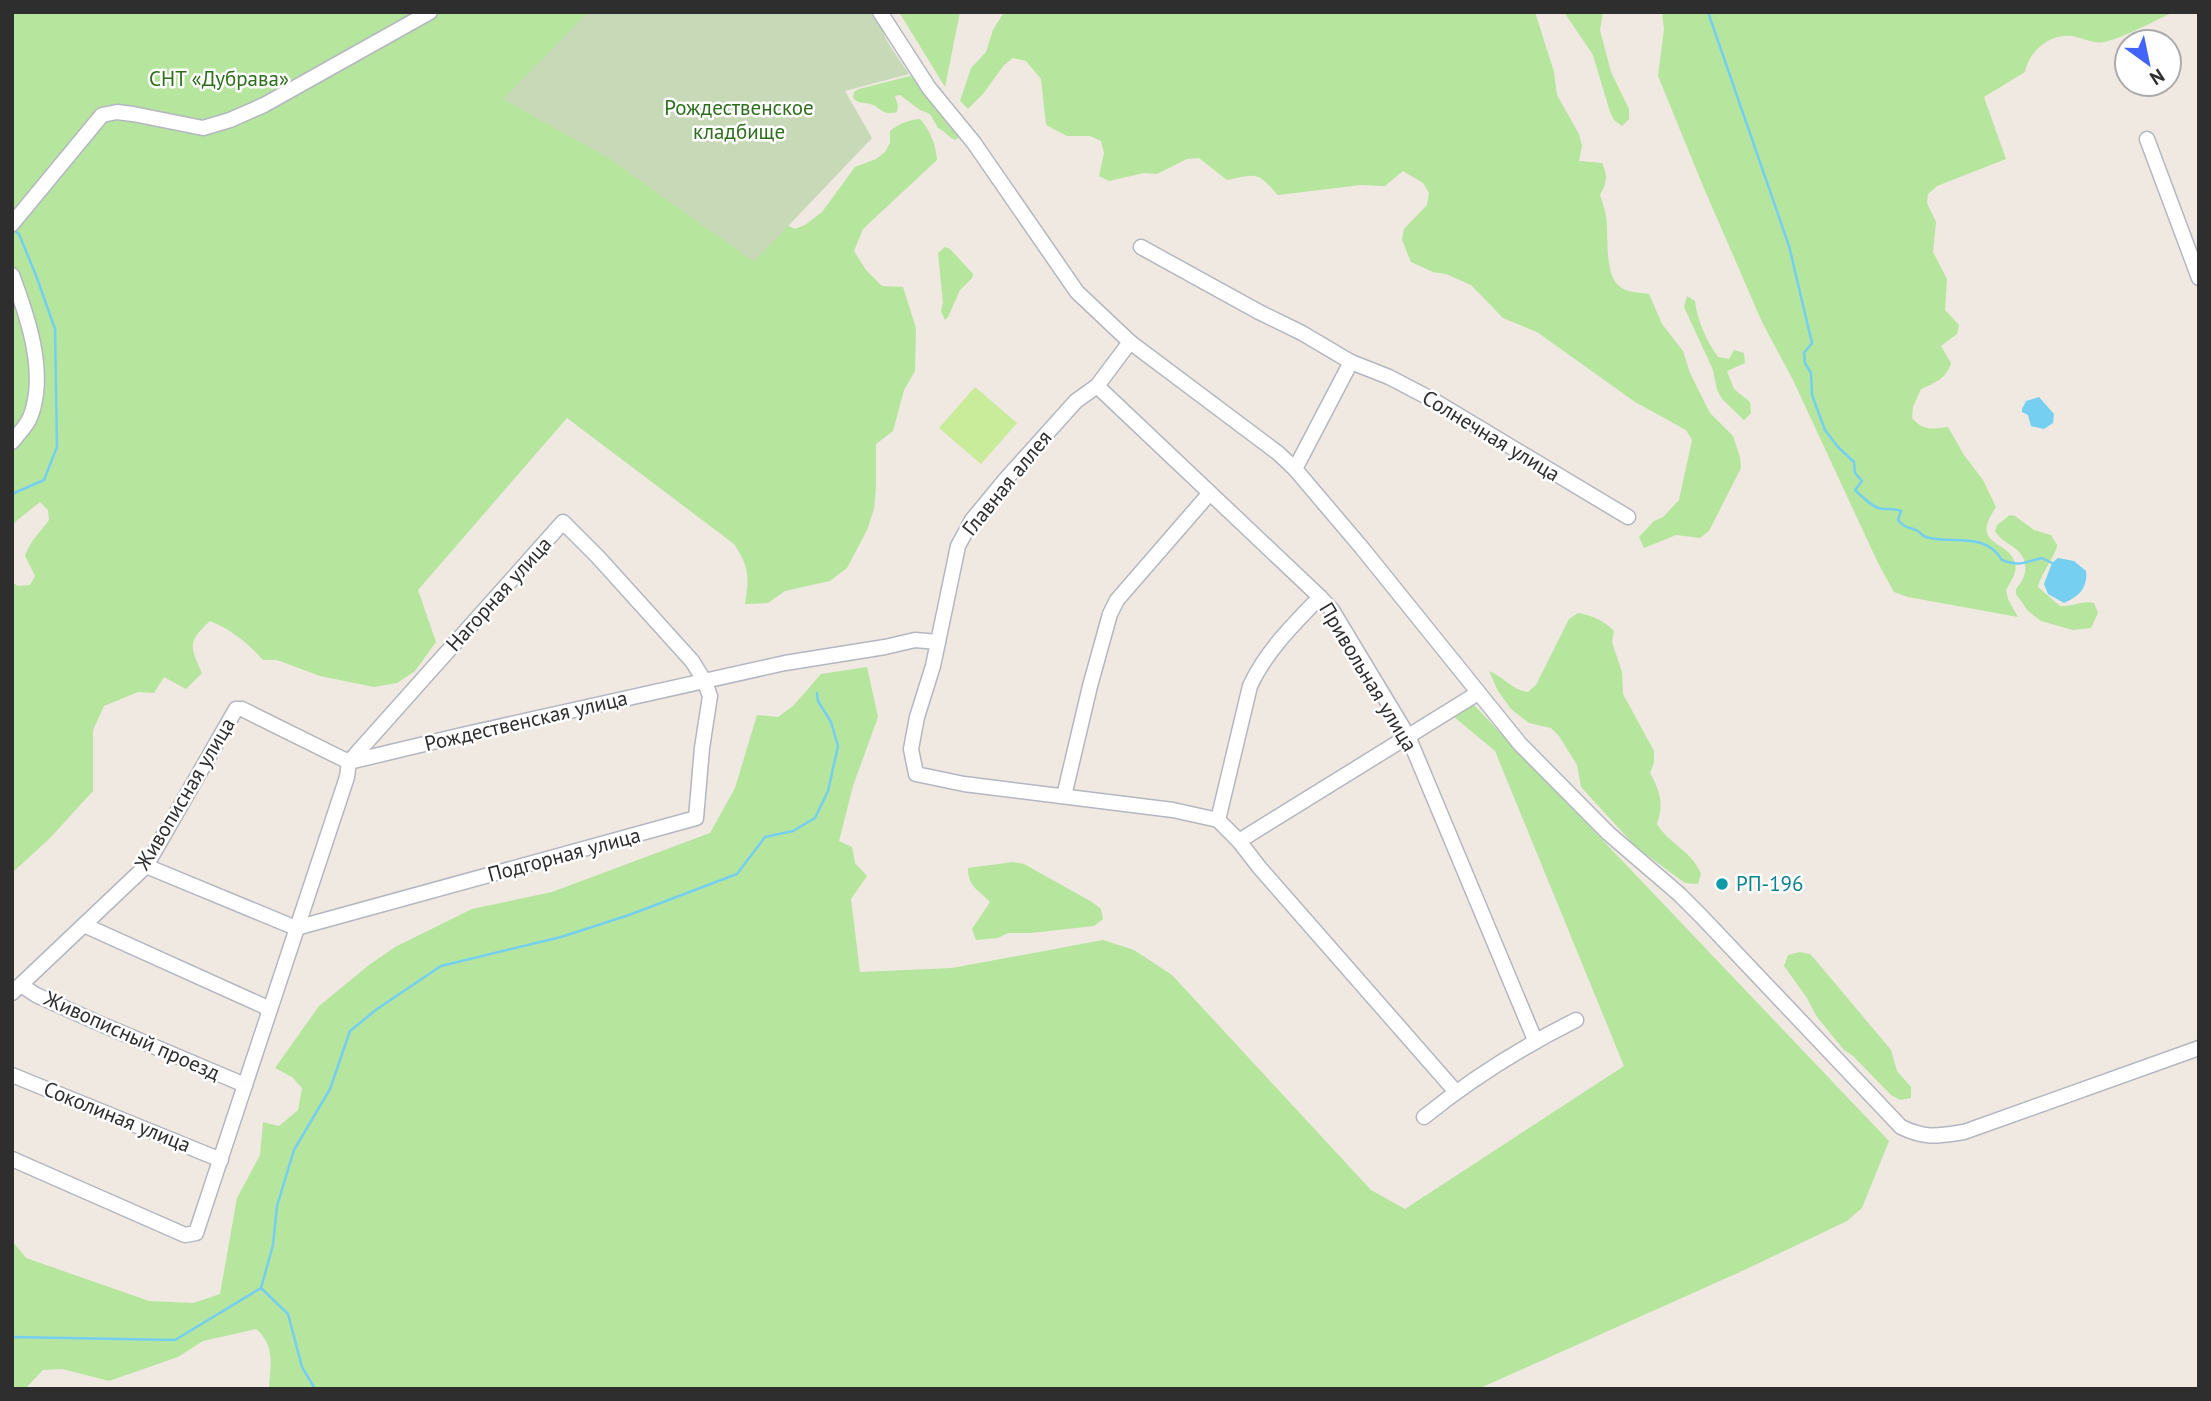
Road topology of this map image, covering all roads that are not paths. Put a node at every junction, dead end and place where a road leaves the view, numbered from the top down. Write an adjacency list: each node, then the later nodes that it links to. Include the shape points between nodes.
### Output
1 (430, 12): 4 (street, via 264,105 212,126 117,112 102,115)
2 (880, 12): 8 (street, via 929,88 974,144 1077,292)
3 (2147, 139): 7 (street)
4 (14, 222)
5 (1141, 247): 9 (street, Солнечная улица)
6 (12, 275): 11 (street, via 28,319 36,366 31,417)
7 (2199, 278)
8 (1130, 342): 10 (street, Главная аллея); 12 (street)
9 (1352, 362): 12 (street); 14 (street, Солнечная улица, via 1433,400)
10 (1097, 386): 13 (street, Привольная улица); 16 (street, Главная аллея, via 1076,401 972,520 958,546)
11 (12, 442)
12 (1295, 469): 18 (street)
13 (1209, 494): 15 (street, Привольная улица); 21 (street, via 1117,600 1110,614)
14 (1628, 517)
15 (1320, 597): 19 (street, Привольная улица); 22 (street, via 1258,667)
16 (938, 642): 17 (street, Рождественская улица, via 915,640); 21 (street, Главная аллея, via 916,717 911,749 916,774)
17 (704, 680): 20 (street, Рождественская улица); 20 (street, Нагорная улица, via 683,651 563,522); 26 (street, Подгорная улица, via 710,696 696,818)
18 (1478, 693): 19 (street); 31 (street, via 1558,783 1694,909 1901,1127 1934,1136 1964,1132)
19 (1408, 736): 23 (street); 30 (street, Привольная улица)
20 (349, 762): 24 (street, Живописная улица, via 236,709); 26 (street)
21 (1064, 796): 22 (street)
22 (1218, 820): 23 (street)
23 (1239, 841): 34 (street)
24 (146, 866): 25 (street, Живописная улица); 26 (street)
25 (84, 925): 27 (street, Живописная улица); 28 (street)
26 (296, 928): 28 (street)
27 (17, 989): 33 (street, Живописный проезд)
28 (270, 1009): 33 (street)
29 (1576, 1020): 30 (street)
30 (1535, 1040): 34 (street)
31 (2199, 1048)
32 (12, 1075): 37 (street, Соколиная улица)
33 (245, 1085): 37 (street)
34 (1456, 1092): 35 (street)
35 (1424, 1117)
36 (12, 1159): 37 (street, via 185,1235 196,1233 199,1227)
37 (221, 1160)

